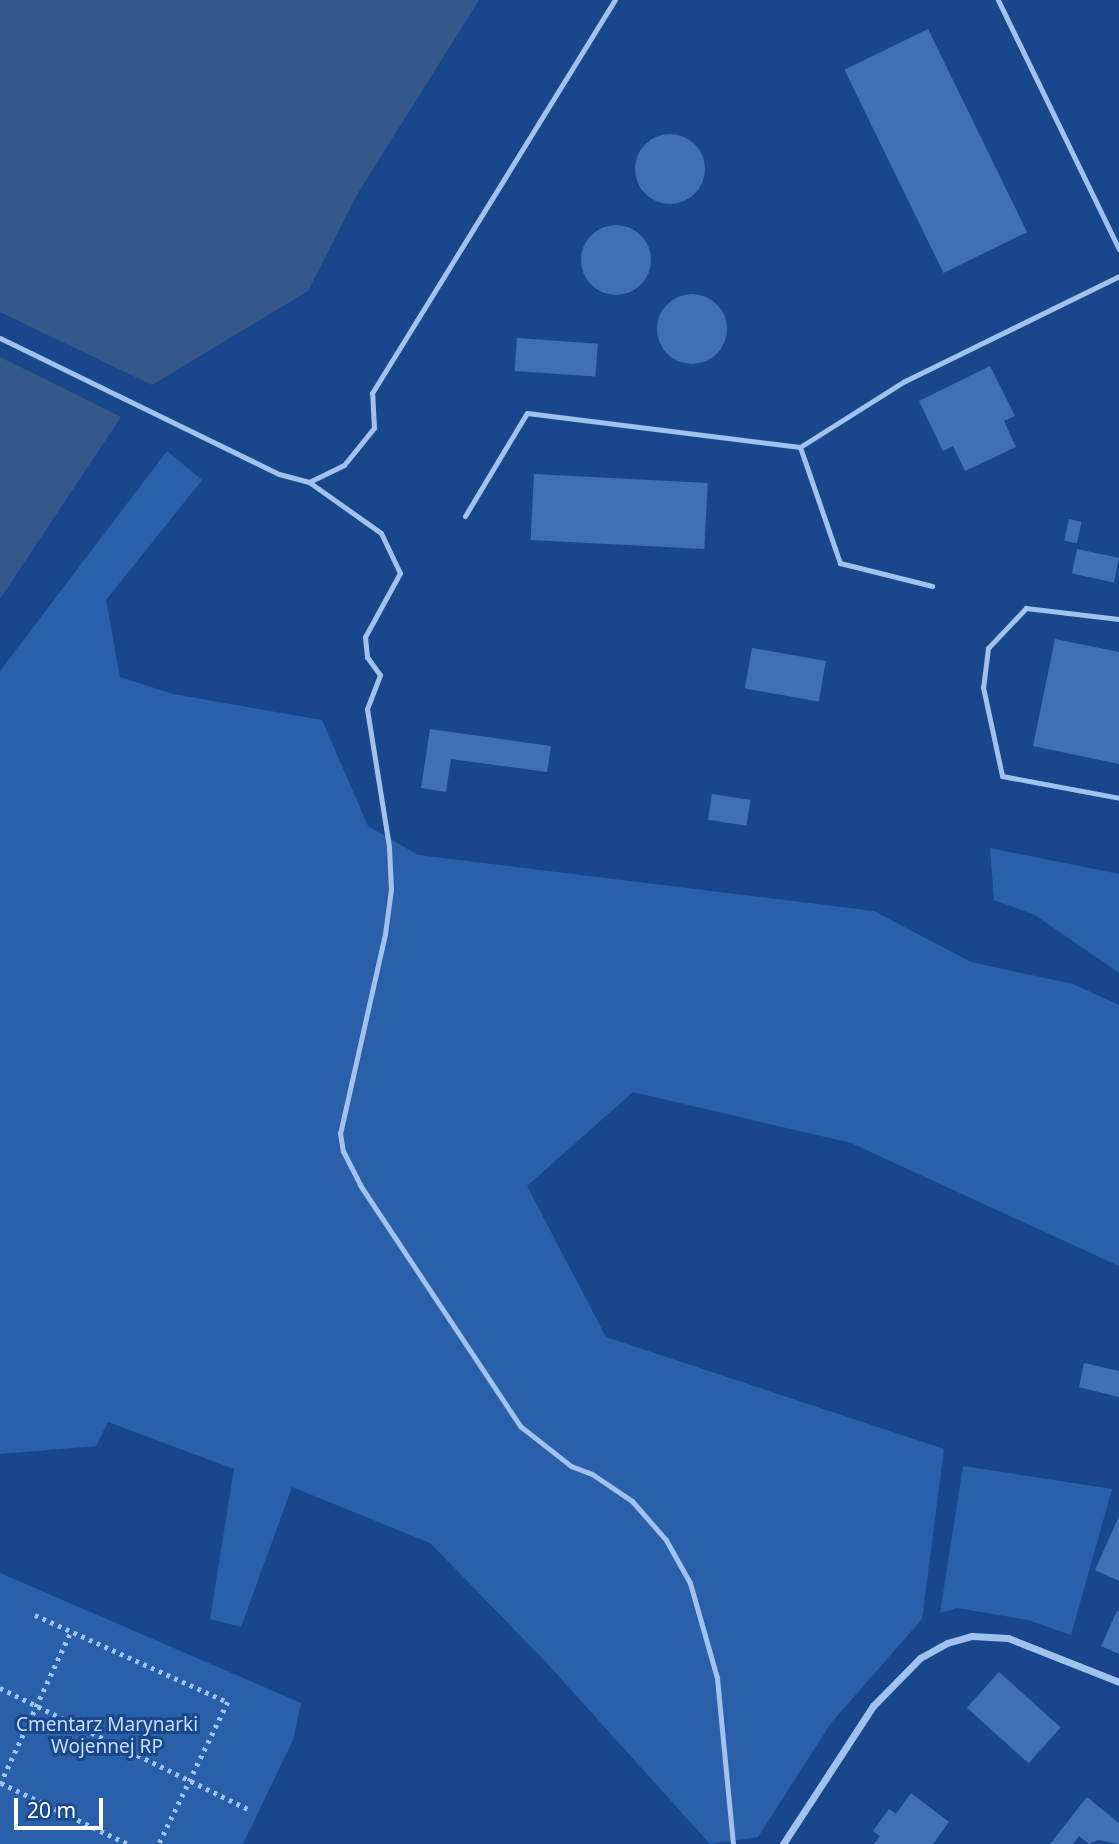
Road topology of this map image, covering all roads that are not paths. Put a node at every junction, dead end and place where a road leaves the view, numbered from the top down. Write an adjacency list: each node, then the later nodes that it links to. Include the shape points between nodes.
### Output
1 (615, 0): 7 (lane, via 372,393 374,428 344,465)
2 (998, 0): 3 (lane)
3 (1119, 249)
4 (1119, 275): 6 (lane, via 905,381)
5 (0, 338): 7 (lane, via 279,474)
6 (800, 447): 8 (lane, via 527,413); 9 (lane, via 839,563)
7 (309, 482): 13 (lane, via 381,533 400,573 365,637 368,657 380,676 368,709 390,846 391,889 340,1133 343,1151 360,1185 520,1426 571,1466 592,1474 632,1501 666,1540 690,1583 717,1678)
8 (465, 516)
9 (932, 586)
10 (1119, 620): 11 (lane, via 1026,608 988,648 983,687 1002,776)
11 (1119, 798)
12 (1119, 1682): 14 (street, via 1008,1638 972,1636 947,1643 920,1658 873,1706)
13 (733, 1844)
14 (783, 1844)

